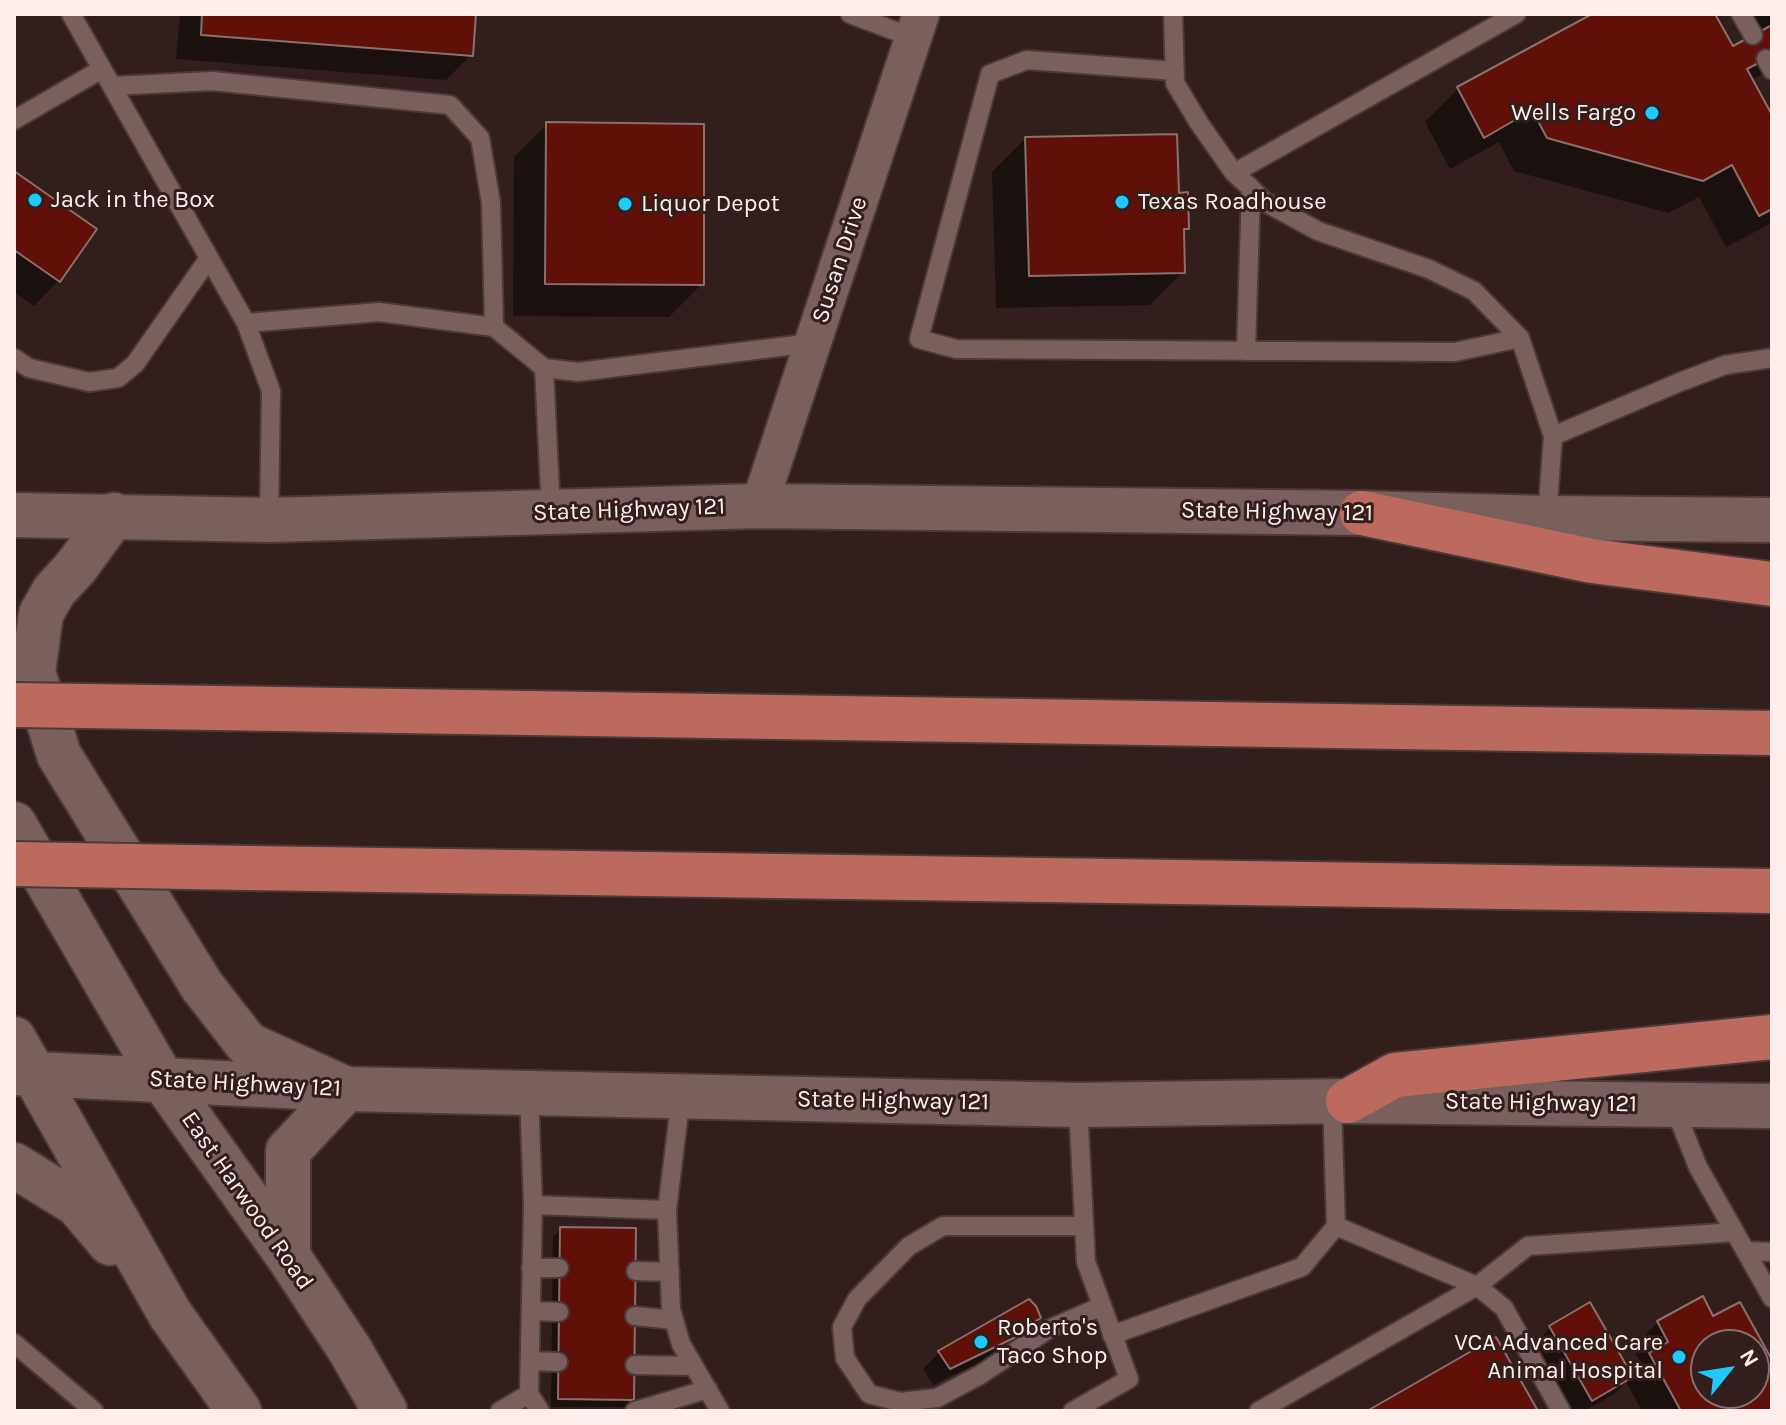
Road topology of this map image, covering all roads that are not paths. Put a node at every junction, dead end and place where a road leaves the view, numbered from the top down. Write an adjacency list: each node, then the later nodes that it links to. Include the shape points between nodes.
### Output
1 (71, 14): 8 (lane)
2 (850, 14): 6 (lane)
3 (1173, 14): 9 (lane)
4 (1516, 14): 12 (lane)
5 (1741, 14): 7 (lane)
6 (918, 26): 18 (street, Susan Drive)
7 (1753, 35)
8 (102, 69): 10 (lane); 11 (lane)
9 (1175, 71): 12 (lane, via 1175,83); 19 (lane, via 1027,60 990,74 919,339 956,349)
10 (112, 86): 14 (lane); 16 (lane, via 212,81 450,105 480,138 491,203)
11 (14, 120)
12 (1234, 173): 13 (lane)
13 (1251, 188): 17 (lane, via 1265,202 1318,231 1429,269 1474,291); 19 (lane)
14 (209, 258): 15 (lane); 20 (lane, via 135,364 118,378 89,382 29,368)
15 (246, 323): 16 (lane, via 379,312); 31 (lane, via 271,391)
16 (494, 327): 22 (lane)
17 (1520, 338): 19 (lane, via 1455,352); 23 (lane)
18 (812, 343): 22 (lane, via 578,372); 25 (street, Susan Drive)
19 (1246, 351)
20 (14, 358)
21 (1772, 358): 23 (lane, via 1725,365)
22 (544, 368): 26 (lane)
23 (1553, 436): 30 (lane)
24 (14, 497): 29 (main road)
25 (759, 506): 26 (main road, State Highway 121); 27 (main road, State Highway 121)
26 (551, 512): 31 (main road, State Highway 121)
27 (1362, 513): 30 (main road, State Highway 121); 33 (highway, via 1592,561)
28 (14, 515): 29 (main road, State Highway 121)
29 (114, 515): 31 (main road, State Highway 121); 42 (main road, via 41,614 33,672 59,755 202,986 247,1044)
30 (1547, 518): 32 (main road, State Highway 121)
31 (269, 520)
32 (1772, 520)
33 (1772, 584)
34 (14, 705): 35 (highway, bridge)
35 (1772, 733)
36 (14, 824): 41 (main road, East Harwood Road)
37 (14, 864): 38 (highway, bridge)
38 (1772, 891)
39 (1772, 1037): 45 (highway, via 1395,1075)
40 (21, 1062): 41 (main road, State Highway 121); 67 (main road)
41 (162, 1079): 42 (main road, State Highway 121); 57 (main road, East Harwood Road)
42 (346, 1089): 43 (main road, State Highway 121); 57 (main road, via 288,1151)
43 (529, 1093): 44 (main road, State Highway 121); 50 (lane)
44 (681, 1096): 46 (main road, State Highway 121); 51 (lane)
45 (1340, 1101): 46 (main road, State Highway 121); 47 (main road, State Highway 121); 53 (lane)
46 (1078, 1105): 52 (lane)
47 (1673, 1105): 48 (main road, State Highway 121); 54 (lane, via 1698,1167)
48 (1772, 1106)
49 (14, 1165): 67 (main road, via 77,1204)
50 (533, 1205): 51 (lane); 58 (lane)
51 (667, 1210): 61 (lane)
52 (1084, 1226): 64 (lane, via 1086,1262); 64 (lane, via 943,1226 909,1246 857,1299 842,1327 845,1358 869,1394 900,1402 937,1398 1047,1330)
53 (1336, 1226): 62 (lane); 70 (lane, via 1302,1267)
54 (1735, 1232): 55 (lane); 62 (lane, via 1528,1246)
55 (1745, 1251): 56 (lane); 63 (lane)
56 (1772, 1252)
57 (288, 1256): 80 (main road, East Harwood Road)
58 (531, 1268): 59 (lane); 65 (lane)
59 (559, 1268)
60 (636, 1271): 61 (lane)
61 (670, 1272): 69 (lane)
62 (1477, 1286): 86 (lane); 87 (lane, via 1504,1308)
63 (1772, 1298)
64 (1102, 1306): 70 (lane)
65 (531, 1311): 66 (lane); 72 (lane)
66 (559, 1312)
67 (170, 1314): 78 (main road)
68 (635, 1316): 69 (lane)
69 (674, 1320): 75 (lane)
70 (1112, 1335): 85 (lane, via 1129,1379)
71 (14, 1343): 79 (lane)
72 (530, 1361): 73 (lane); 77 (lane)
73 (558, 1362)
74 (635, 1365): 75 (lane)
75 (694, 1366): 76 (lane)
76 (708, 1389): 83 (lane); 84 (lane)
77 (529, 1394): 81 (lane); 82 (lane)
78 (229, 1405)
79 (94, 1411)
80 (385, 1411)
81 (500, 1411)
82 (540, 1411)
83 (635, 1411)
84 (720, 1411)
85 (1073, 1411)
86 (1259, 1411)
87 (1561, 1411)

